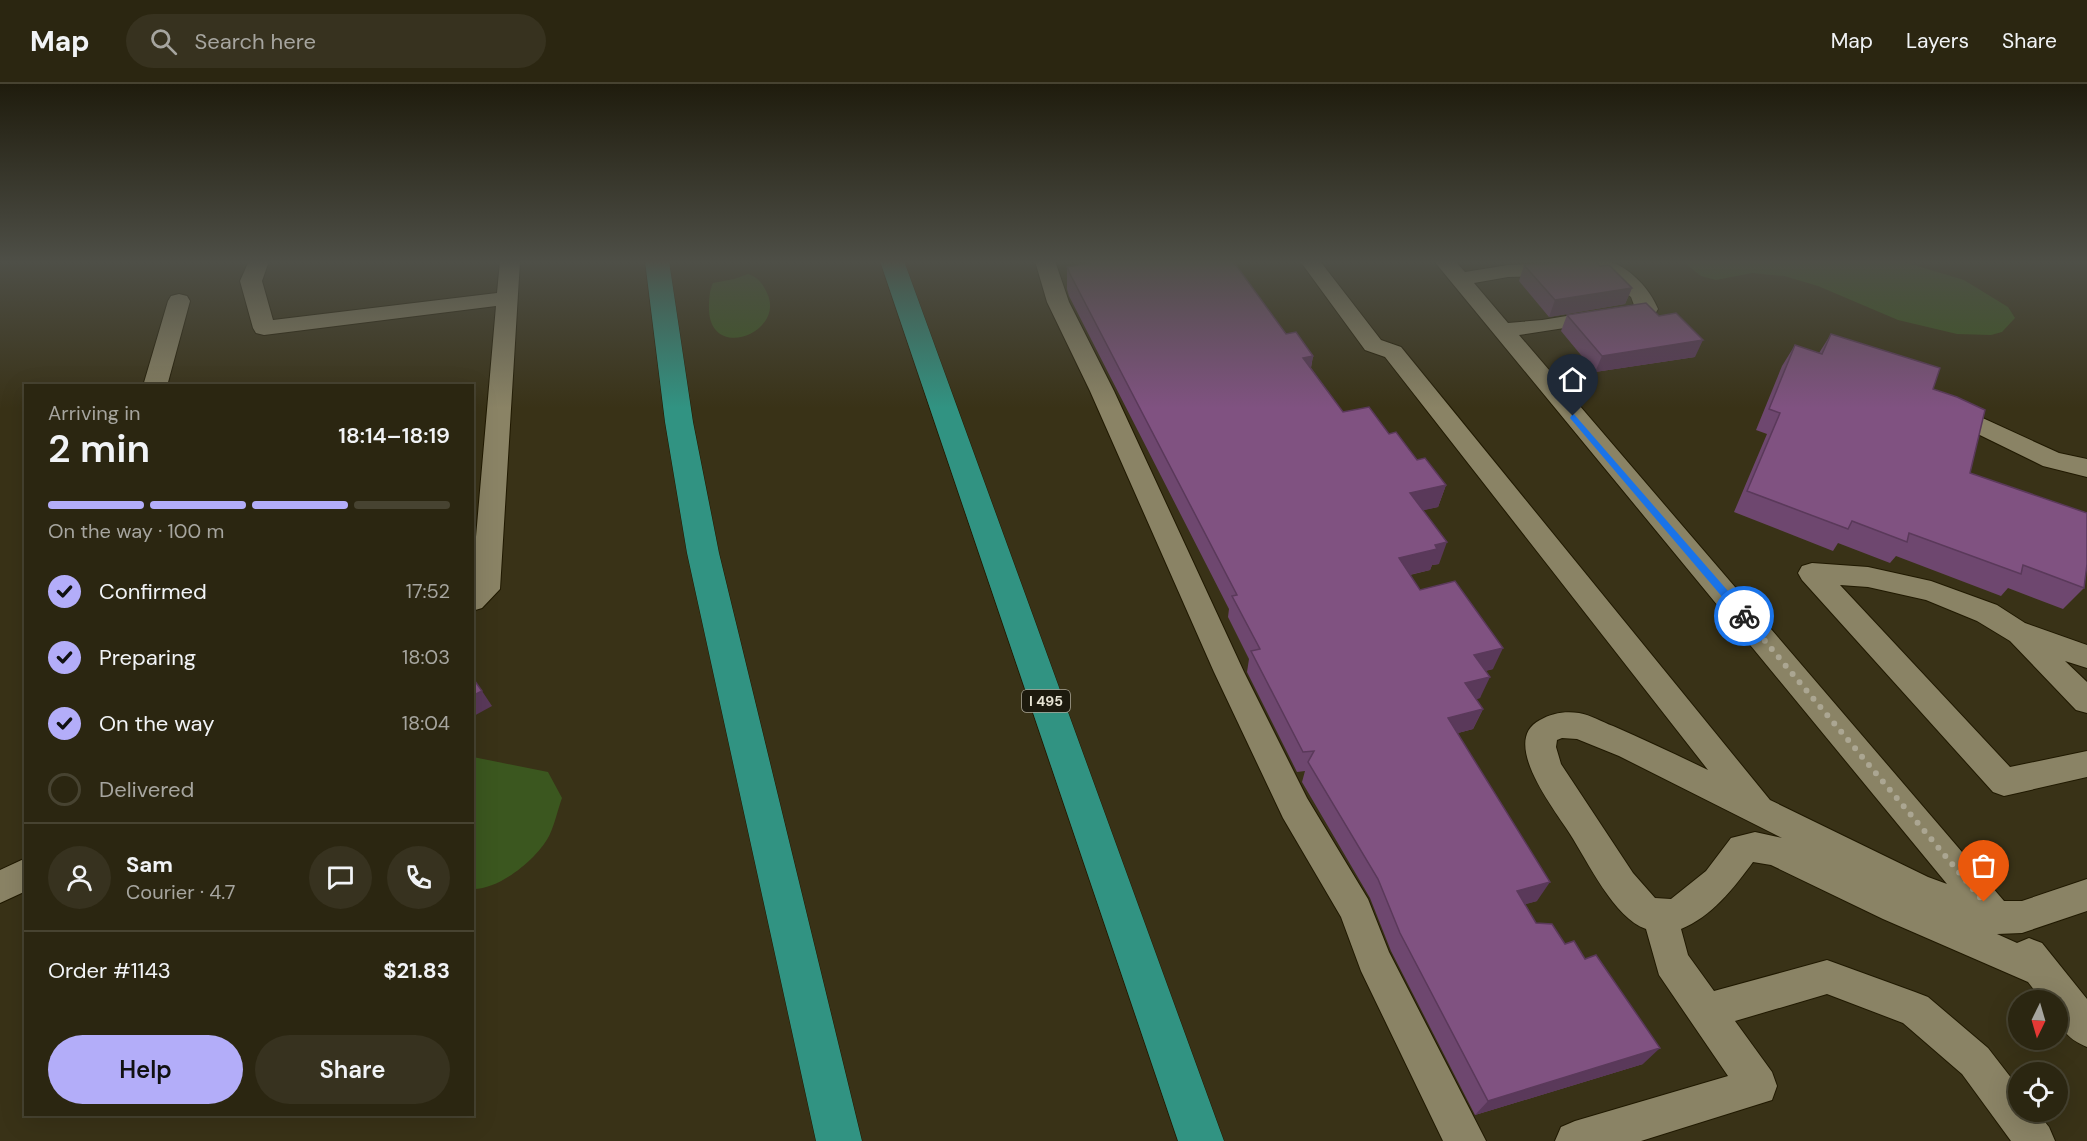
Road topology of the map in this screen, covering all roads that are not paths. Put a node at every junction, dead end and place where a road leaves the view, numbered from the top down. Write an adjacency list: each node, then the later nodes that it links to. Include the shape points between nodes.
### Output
1 (176, 310): 12 (street)
2 (259, 310): 3 (street, via 264,328)
3 (407, 310)
4 (506, 310): 15 (street)
5 (664, 310): 30 (highway, via 705,564)
6 (909, 310): 31 (highway, I 495)
7 (1062, 310): 32 (street, via 1295,808 1356,910 1374,959)
8 (1347, 310): 20 (street, via 1373,345 1393,352)
9 (1485, 310): 11 (street)
10 (1639, 310): 11 (street)
11 (1501, 330): 26 (street)
12 (156, 384)
13 (1952, 412): 14 (street, via 2052,460)
14 (2087, 468)
15 (479, 595)
16 (2015, 631): 17 (street); 18 (street); 19 (street, via 1987,613 1931,591 1868,577 1812,573 2004,782)
17 (2087, 657)
18 (2087, 701)
19 (2087, 764)
20 (1762, 814): 21 (street); 25 (street, via 1580,726 1558,725 1543,733 1540,747 1546,768 1630,897 1644,912); 26 (street, via 1919,890)
21 (1755, 847): 25 (street, via 1743,849 1723,877 1688,908 1678,914); 27 (street, via 1776,851 1902,912)
22 (24, 874): 23 (street)
23 (0, 886)
24 (2087, 895): 26 (street, via 2022,917)
25 (1660, 916): 28 (street, via 1672,963)
26 (1996, 917): 27 (street)
27 (2041, 970): 29 (street)
28 (1705, 1012): 33 (street, via 1758,1086); 34 (street, via 1827,977 1915,1010 1975,1061)
29 (2087, 1028)
30 (839, 1141)
31 (1201, 1141)
32 (1466, 1141)
33 (1575, 1141)
34 (2035, 1141)

